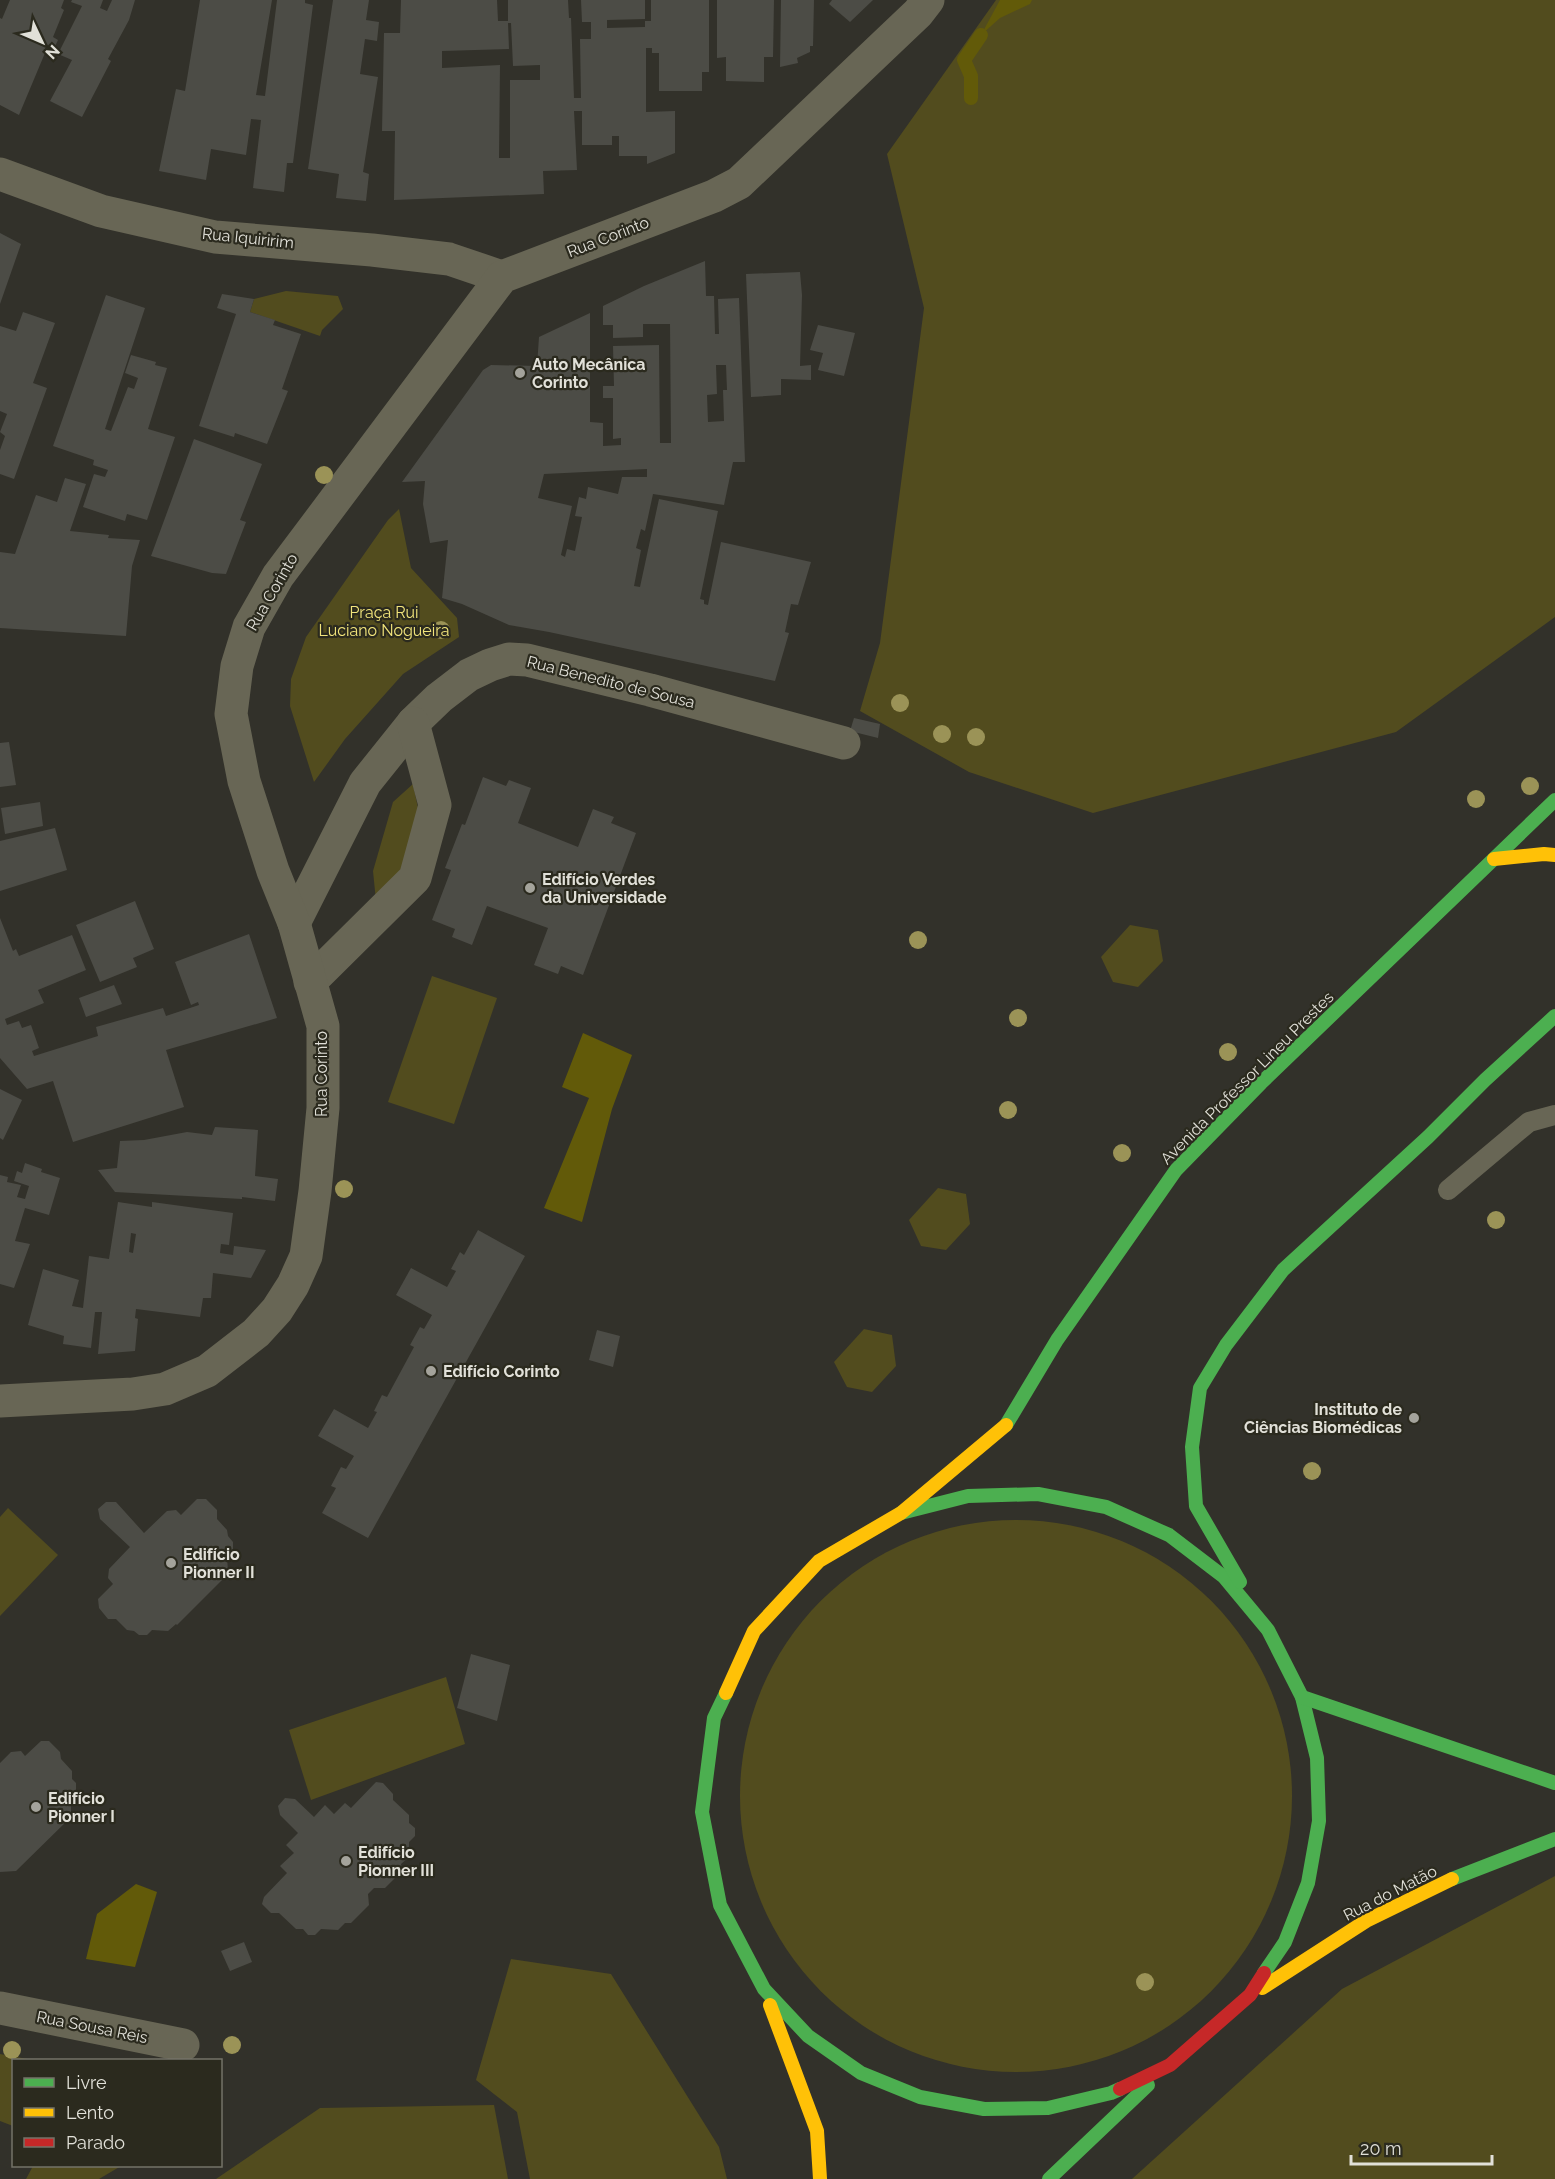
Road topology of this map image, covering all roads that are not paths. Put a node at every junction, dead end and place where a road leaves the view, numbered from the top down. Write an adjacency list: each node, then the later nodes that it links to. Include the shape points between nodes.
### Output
1 (928, 0): 3 (street, Rua Corinto, via 739,183)
2 (0, 174): 3 (street, Rua Iquiririm, via 101,211 216,237 448,259)
3 (502, 277): 9 (street, Rua Corinto, via 278,576 249,627 237,666 231,714 244,781)
4 (413, 723): 5 (street, Rua Benedito de Sousa, via 469,675 509,659 651,690); 9 (street, Rua Benedito de Sousa, via 365,783); 10 (street, via 435,806 415,878)
5 (844, 743)
6 (1555, 800): 8 (main road, Avenida Professor Lineu Prestes)
7 (1555, 855): 8 (main road)
8 (1494, 859): 15 (main road, Avenida Professor Lineu Prestes, via 1176,1170 1058,1340 1005,1427)
9 (294, 923): 10 (street, Rua Corinto)
10 (310, 982): 14 (street, Rua Corinto, via 323,1026 323,1108 315,1191 306,1256 277,1310 256,1333 207,1371 165,1389)
11 (1555, 1016): 16 (main road, via 1282,1270 1226,1345 1200,1388 1192,1447 1196,1506)
12 (1555, 1115): 13 (lane, via 1529,1122)
13 (1448, 1190)
14 (0, 1401)
15 (901, 1513): 16 (main road, via 968,1496 991,1495 1038,1494 1106,1507 1168,1535 1224,1577); 20 (main road, via 819,1561 754,1631 714,1718 702,1812 720,1905)
16 (1268, 1630): 17 (main road)
17 (1302, 1696): 18 (main road); 21 (main road, via 1317,1758 1319,1821 1308,1883 1293,1923)
18 (1555, 1783)
19 (1555, 1839): 21 (main road, Rua do Matão, via 1401,1902)
20 (764, 1989): 24 (main road, via 808,2036 861,2073 920,2097 984,2109 1048,2108 1111,2093); 25 (main road, via 817,2131)
21 (1250, 1995): 24 (main road)
22 (0, 2008): 23 (street, Rua Sousa Reis)
23 (183, 2045)
24 (1170, 2065): 26 (main road)
25 (820, 2179)
26 (1049, 2179)

